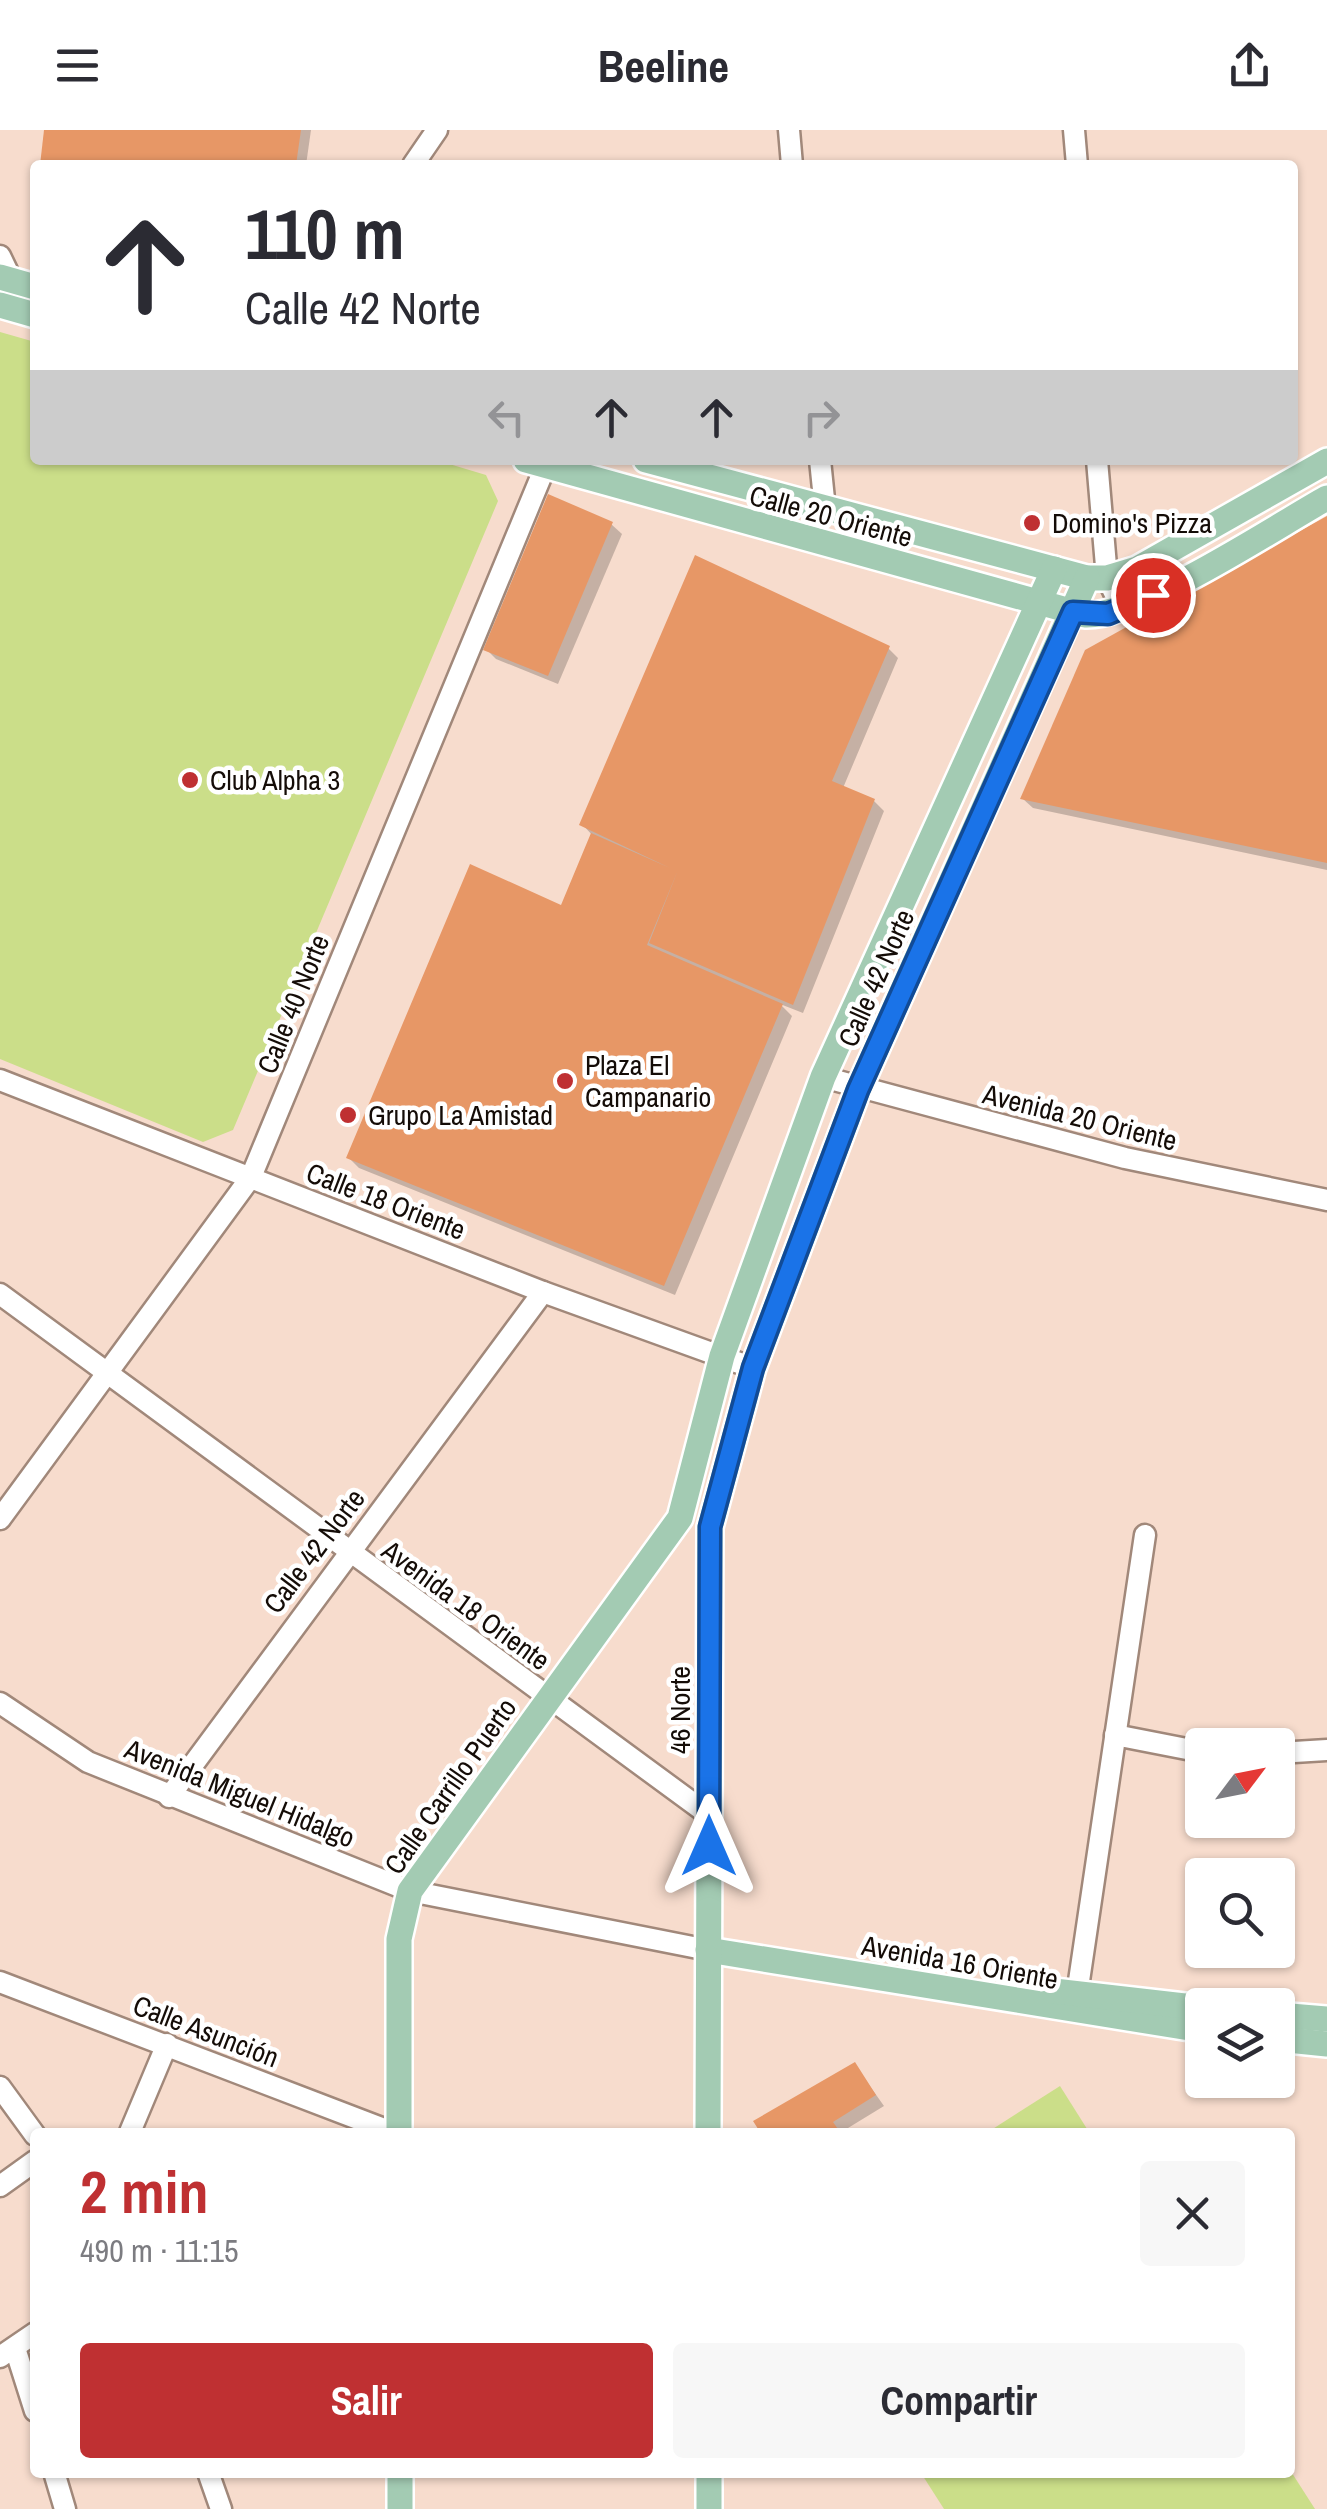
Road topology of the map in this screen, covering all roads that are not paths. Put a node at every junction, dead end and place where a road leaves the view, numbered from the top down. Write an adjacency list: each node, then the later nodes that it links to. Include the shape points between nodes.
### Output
1 (438, 130): 4 (street)
2 (788, 130): 5 (street)
3 (1074, 130): 6 (street)
4 (417, 160)
5 (791, 160)
6 (1076, 160)
7 (0, 256): 8 (street)
8 (16, 282): 9 (street)
9 (4, 306): 10 (main road)
10 (30, 314)
11 (1327, 461): 20 (main road, via 1138,569)
12 (539, 465): 27 (street, Calle 40 Norte)
13 (551, 465): 21 (main road, Calle 20 Oriente)
14 (664, 465): 18 (main road, Calle 20 Oriente)
15 (820, 465): 18 (street)
16 (1097, 465): 20 (street)
17 (1327, 498): 22 (main road)
18 (825, 510): 19 (main road, Calle 20 Oriente)
19 (1054, 569): 20 (main road, Calle 20 Oriente); 21 (main road, Calle 42 Norte)
20 (1097, 578): 22 (street); 23 (main road, Calle 42 Norte)
21 (1041, 603): 23 (main road, Calle 20 Oriente); 24 (main road, Calle 42 Norte)
22 (1122, 609): 23 (main road, Calle 20 Oriente, via 1098,616)
23 (1073, 612): 26 (main road, Calle 42 Norte)
24 (823, 1077): 26 (street, Avenida 20 Oriente); 31 (main road, Calle 42 Norte)
25 (0, 1080): 27 (street, Calle 18 Oriente)
26 (858, 1090): 28 (street, Avenida 20 Oriente, via 1125,1158); 32 (main road, Calle 42 Norte)
27 (251, 1177): 29 (street, Calle 18 Oriente); 33 (street, Calle 40 Norte)
28 (1327, 1200)
29 (543, 1292): 31 (street, Calle 18 Oriente); 38 (street, Calle 42 Norte)
30 (0, 1294): 33 (street, Avenida 18 Oriente)
31 (722, 1356): 32 (street, Calle 18 Oriente); 34 (main road, Calle 42 Norte)
32 (753, 1368): 36 (main road, Calle 42 Norte)
33 (109, 1374): 35 (street, Calle 40 Norte); 38 (street, Avenida 18 Oriente)
34 (680, 1518): 36 (main road); 39 (main road, Calle Carrillo Puerto)
35 (0, 1519)
36 (710, 1527): 46 (main road, 46 Norte)
37 (1145, 1535): 41 (street)
38 (350, 1553): 39 (street, Avenida 18 Oriente); 45 (street, Calle 42 Norte)
39 (547, 1698): 46 (street, Avenida 18 Oriente); 47 (main road, Calle Carrillo Puerto)
40 (0, 1704): 45 (street, Avenida Miguel Hidalgo, via 66,1750)
41 (1115, 1735): 42 (street); 50 (street)
42 (1185, 1749)
43 (1327, 1750): 44 (street)
44 (1295, 1752)
45 (169, 1797): 47 (street, Avenida Miguel Hidalgo)
46 (709, 1815): 48 (main road, 46 Norte)
47 (410, 1891): 48 (street, Avenida Miguel Hidalgo); 62 (main road, Calle Carrillo Puerto, via 399,1938)
48 (708, 1944): 50 (main road, Avenida 16 Oriente); 63 (main road, 46 Norte)
49 (0, 1982): 56 (street, Calle Asunción)
50 (1076, 2003): 51 (main road, Avenida 16 Oriente); 54 (main road, Avenida 16 Oriente)
51 (1185, 2007)
52 (1295, 2017): 53 (main road)
53 (1327, 2018)
54 (1185, 2026)
55 (1295, 2041): 57 (main road)
56 (167, 2044): 60 (street); 61 (street, Calle Asunción)
57 (1327, 2044)
58 (0, 2087): 59 (street)
59 (30, 2128)
60 (132, 2128)
61 (386, 2128)
62 (396, 2128)
63 (708, 2128)
64 (30, 2165): 65 (street)
65 (0, 2186)
66 (30, 2337): 67 (street)
67 (8, 2352): 68 (street)
68 (30, 2400)
69 (56, 2478): 73 (street)
70 (210, 2478): 74 (street)
71 (400, 2478): 75 (main road)
72 (709, 2478): 76 (main road)
73 (65, 2509)
74 (221, 2509)
75 (400, 2509)
76 (709, 2509)

